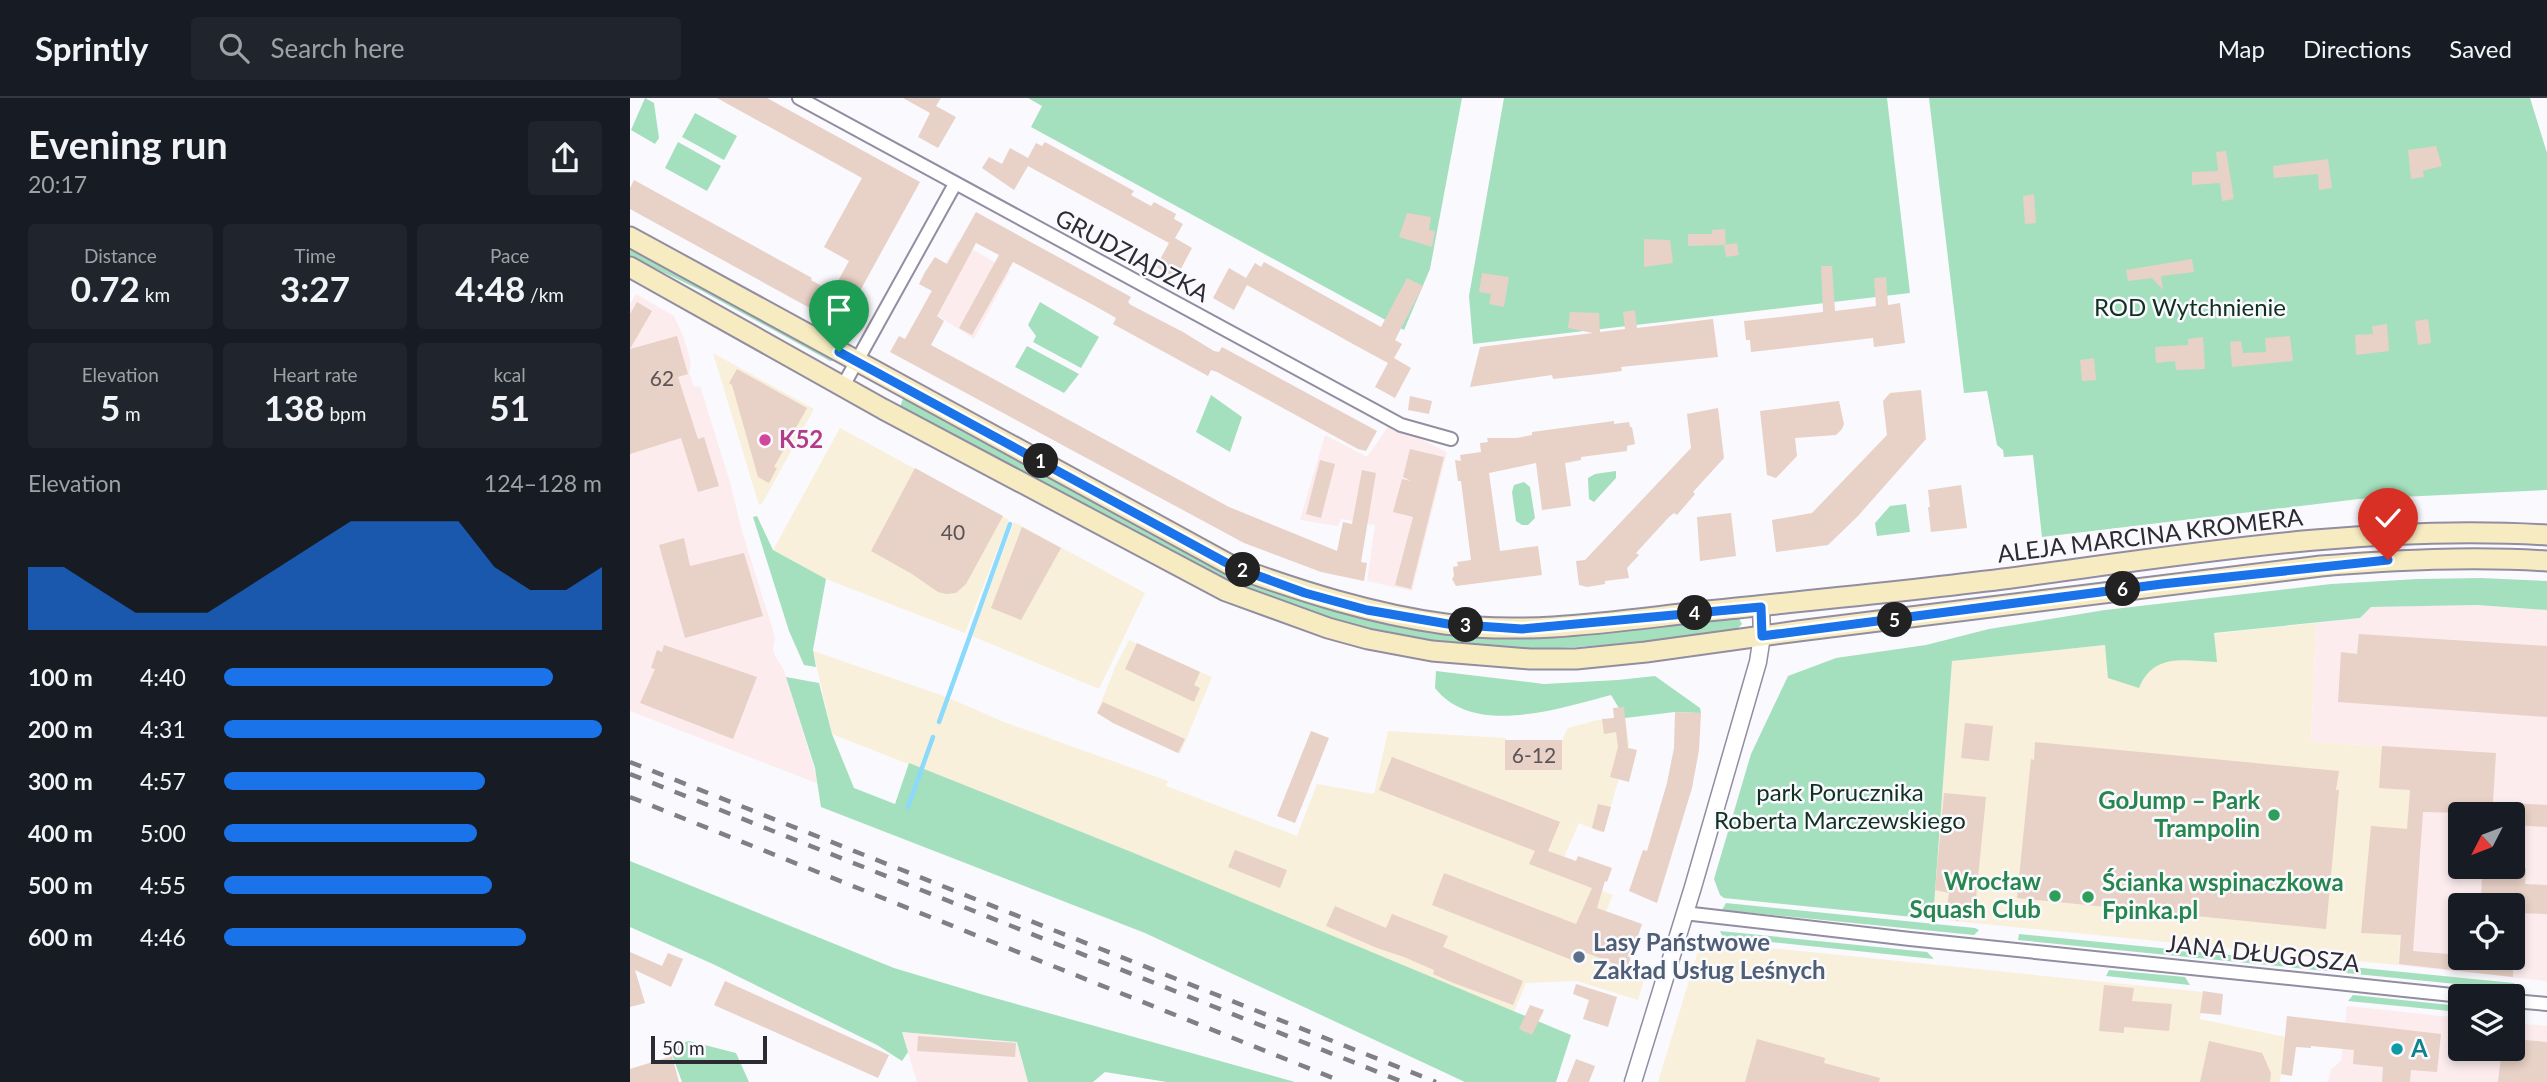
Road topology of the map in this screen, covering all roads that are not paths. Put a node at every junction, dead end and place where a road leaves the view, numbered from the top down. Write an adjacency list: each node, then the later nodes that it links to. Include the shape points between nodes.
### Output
1 (799, 98): 2 (street, GRUDZIĄDZKA)
2 (955, 184): 5 (street); 7 (street, GRUDZIĄDZKA, via 1401,425)
3 (630, 237): 5 (main road, ALEJA MARCINA KROMERA)
4 (630, 267): 6 (main road, ALEJA MARCINA KROMERA)
5 (857, 361): 6 (street); 10 (main road, ALEJA MARCINA KROMERA, via 1234,567 1367,610 1448,624 1522,629)
6 (843, 386): 11 (main road, ALEJA MARCINA KROMERA, via 1226,591 1368,639 1432,651 1576,659)
7 (1451, 439)
8 (2547, 535): 10 (main road, ALEJA MARCINA KROMERA, via 2385,537 2250,547)
9 (2547, 561): 11 (main road, ALEJA MARCINA KROMERA, via 2428,559 2320,566)
10 (1761, 607): 11 (street)
11 (1762, 636): 12 (street)
12 (1684, 914): 13 (street, JANA DŁUGOSZA); 16 (street)
13 (2448, 995)
14 (2525, 1002): 15 (street)
15 (2547, 1004)
16 (1633, 1082)

